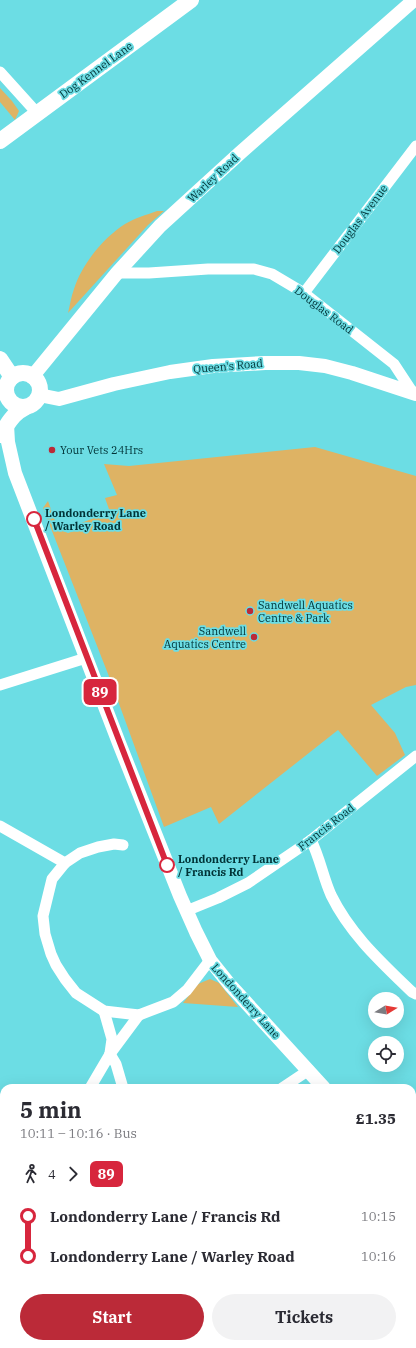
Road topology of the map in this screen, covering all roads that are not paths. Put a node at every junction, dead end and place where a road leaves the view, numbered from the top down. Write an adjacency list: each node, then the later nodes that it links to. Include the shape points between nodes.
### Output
1 (191, 0): 4 (main road, Dog Kennel Lane)
2 (414, 0): 7 (street, Warley Road, via 166,221)
3 (0, 72): 4 (street)
4 (37, 113): 5 (main road, Dog Kennel Lane)
5 (0, 141)
6 (416, 146): 8 (street, Douglas Avenue)
7 (117, 273): 8 (street, Douglas Road, via 254,269 272,274); 11 (street, Warley Road)
8 (304, 293): 12 (street, Douglas Road, via 394,364)
9 (0, 359): 10 (main road)
10 (12, 377): 11 (main road, via 23,373); 14 (main road, via 6,385)
11 (32, 377): 13 (main road, via 38,383)
12 (414, 393): 13 (street, Queen's Road, via 324,366 265,363 170,372 59,399)
13 (39, 395): 15 (main road, via 32,405)
14 (8, 399): 15 (main road, via 12,404); 16 (main road)
15 (26, 407): 16 (main road, via 12,416)
16 (2, 427): 18 (street, Londonderry Lane)
17 (0, 458): 18 (street, Londonderry Lane)
18 (15, 473): 19 (street, Londonderry Lane)
19 (86, 658): 20 (street); 26 (street, Londonderry Lane)
20 (0, 685)
21 (416, 756): 23 (street, Francis Road)
22 (0, 826): 25 (street)
23 (311, 840): 26 (street, Francis Road, via 248,883); 28 (street, via 331,895 354,932 371,952)
24 (123, 845): 25 (street, via 98,847 80,853)
25 (65, 863): 29 (street, via 52,879 43,916 48,949 76,993)
26 (186, 911): 27 (street, Londonderry Lane)
27 (210, 960): 30 (street, via 187,990 173,1002); 32 (street, Londonderry Lane)
28 (416, 994)
29 (104, 1011): 30 (street); 31 (street, via 112,1039)
30 (139, 1015): 31 (street)
31 (110, 1054): 33 (street); 34 (street)
32 (309, 1070): 35 (street); 36 (street, Londonderry Lane)
33 (92, 1084)
34 (122, 1084)
35 (288, 1084)
36 (321, 1084)

